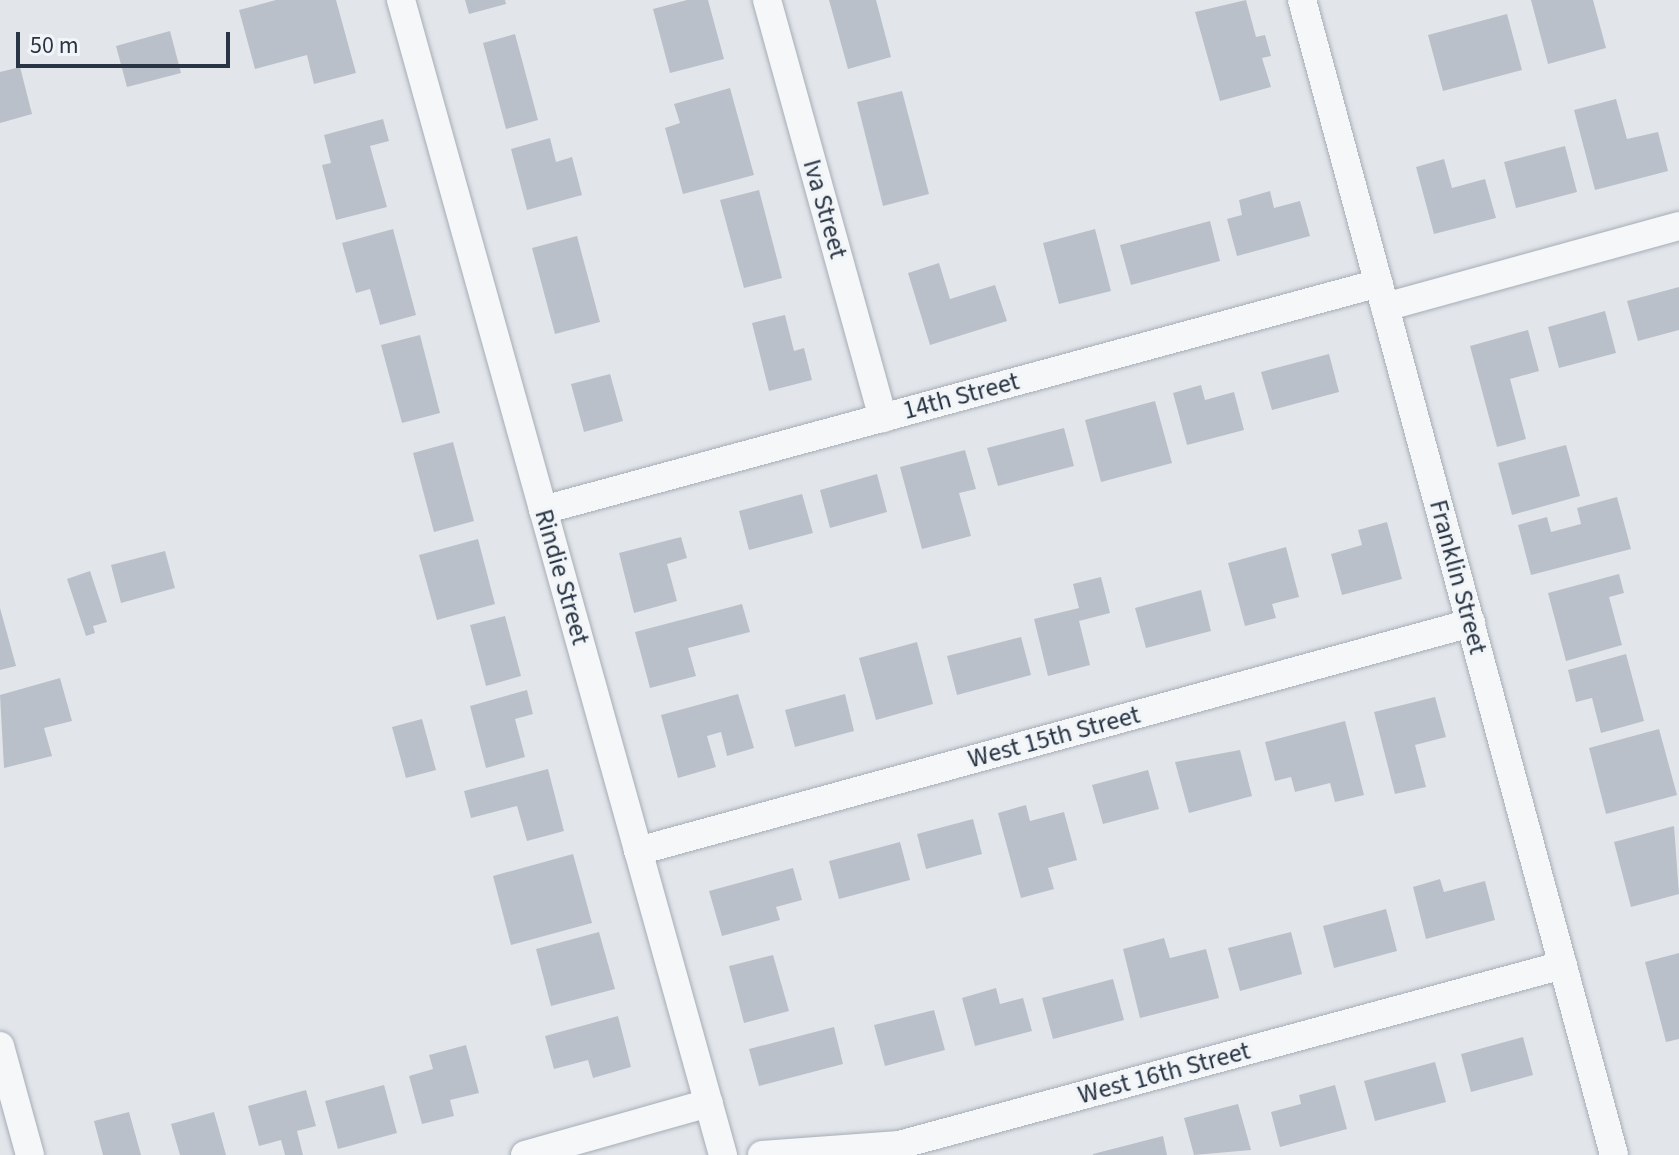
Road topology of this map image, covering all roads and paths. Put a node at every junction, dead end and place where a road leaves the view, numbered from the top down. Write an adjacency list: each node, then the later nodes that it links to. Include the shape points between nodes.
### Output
1 (401, 0): 7 (street, Rindie Street)
2 (767, 0): 6 (street, Iva Street)
3 (1302, 0): 5 (street, Franklin Street)
4 (1679, 226): 5 (street, 14th Street)
5 (1382, 295): 6 (street, 14th Street); 8 (street, Franklin Street)
6 (883, 418): 7 (street, 14th Street)
7 (543, 510): 9 (street, Rindie Street)
8 (1471, 623): 9 (street, West 15th Street); 10 (street, Franklin Street)
9 (638, 851): 12 (street, Rindie Street)
10 (1563, 965): 16 (street, West 16th Street, via 899,1145); 17 (street, Franklin Street)
11 (0, 1046): 13 (street)
12 (709, 1103): 14 (street); 15 (street, Rindie Street)
13 (30, 1155)
14 (525, 1155)
15 (723, 1155)
16 (762, 1155)
17 (1614, 1155)

